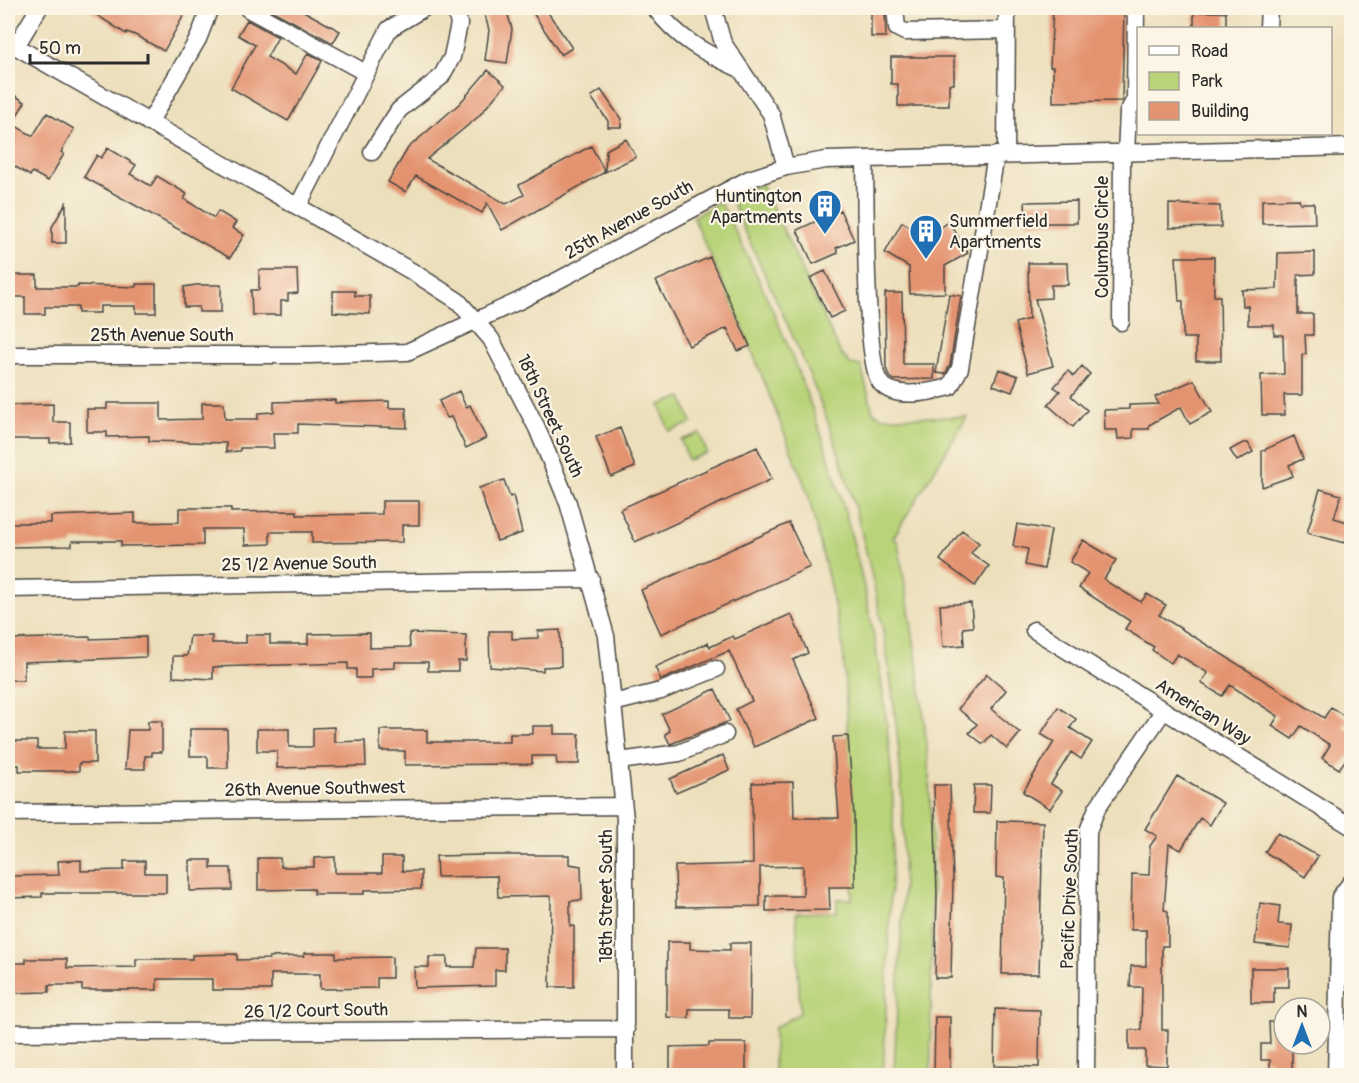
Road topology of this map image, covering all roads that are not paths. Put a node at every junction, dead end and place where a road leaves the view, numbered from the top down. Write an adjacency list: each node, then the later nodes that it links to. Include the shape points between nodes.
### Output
1 (39, 8): 14 (street)
2 (210, 8): 17 (street, via 198,39)
3 (424, 8): 16 (street, via 389,29)
4 (455, 8): 20 (street, via 459,24 452,57 441,77 399,110)
5 (713, 8): 15 (street, via 723,43)
6 (895, 8): 13 (street, via 897,28 905,32)
7 (1007, 8): 13 (street)
8 (1136, 8): 21 (street, Columbus Circle, via 1135,99 1128,112)
9 (1269, 8): 12 (street)
10 (248, 9): 16 (street)
11 (657, 9): 15 (street, via 678,36)
12 (1268, 27)
13 (1007, 30): 22 (street)
14 (12, 44): 17 (street, 18th Street South)
15 (738, 68): 24 (street, via 771,114)
16 (366, 73): 25 (street)
17 (149, 123): 25 (street, 18th Street South)
18 (1264, 141): 19 (street, 25th Avenue South); 21 (street, 25th Avenue South)
19 (1352, 147)
20 (372, 152)
21 (1124, 153): 22 (street, 25th Avenue South); 27 (street, Columbus Circle)
22 (1001, 154): 23 (street, 25th Avenue South); 23 (street, via 960,368 950,387 926,393 894,391 880,383 874,367)
23 (865, 159): 24 (street, 25th Avenue South)
24 (786, 167): 26 (street, 25th Avenue South, via 723,191)
25 (298, 206): 26 (street, 18th Street South, via 458,301)
26 (476, 322): 28 (street, 25th Avenue South, via 407,352); 29 (street, 18th Street South, via 491,339 537,428 568,503)
27 (1121, 322)
28 (8, 355)
29 (591, 579): 30 (street, 25 1/2 Avenue South); 33 (street, 18th Street South, via 606,636)
30 (8, 589)
31 (1034, 630): 34 (street, American Way)
32 (716, 669): 33 (street, via 661,691)
33 (614, 703): 36 (street, 18th Street South)
34 (1164, 710): 39 (street, American Way); 44 (street, Pacific Drive South, via 1097,808 1088,831)
35 (725, 734): 36 (street, via 679,753)
36 (619, 761): 37 (street, 18th Street South)
37 (623, 806): 38 (street, 26th Avenue Southwest); 41 (street, 18th Street South)
38 (8, 813)
39 (1352, 827)
40 (1352, 881): 45 (street, via 1340,897)
41 (626, 1029): 42 (street, 26 1/2 Court South); 43 (street, 18th Street South)
42 (8, 1033)
43 (626, 1076)
44 (1086, 1076)
45 (1336, 1076)

